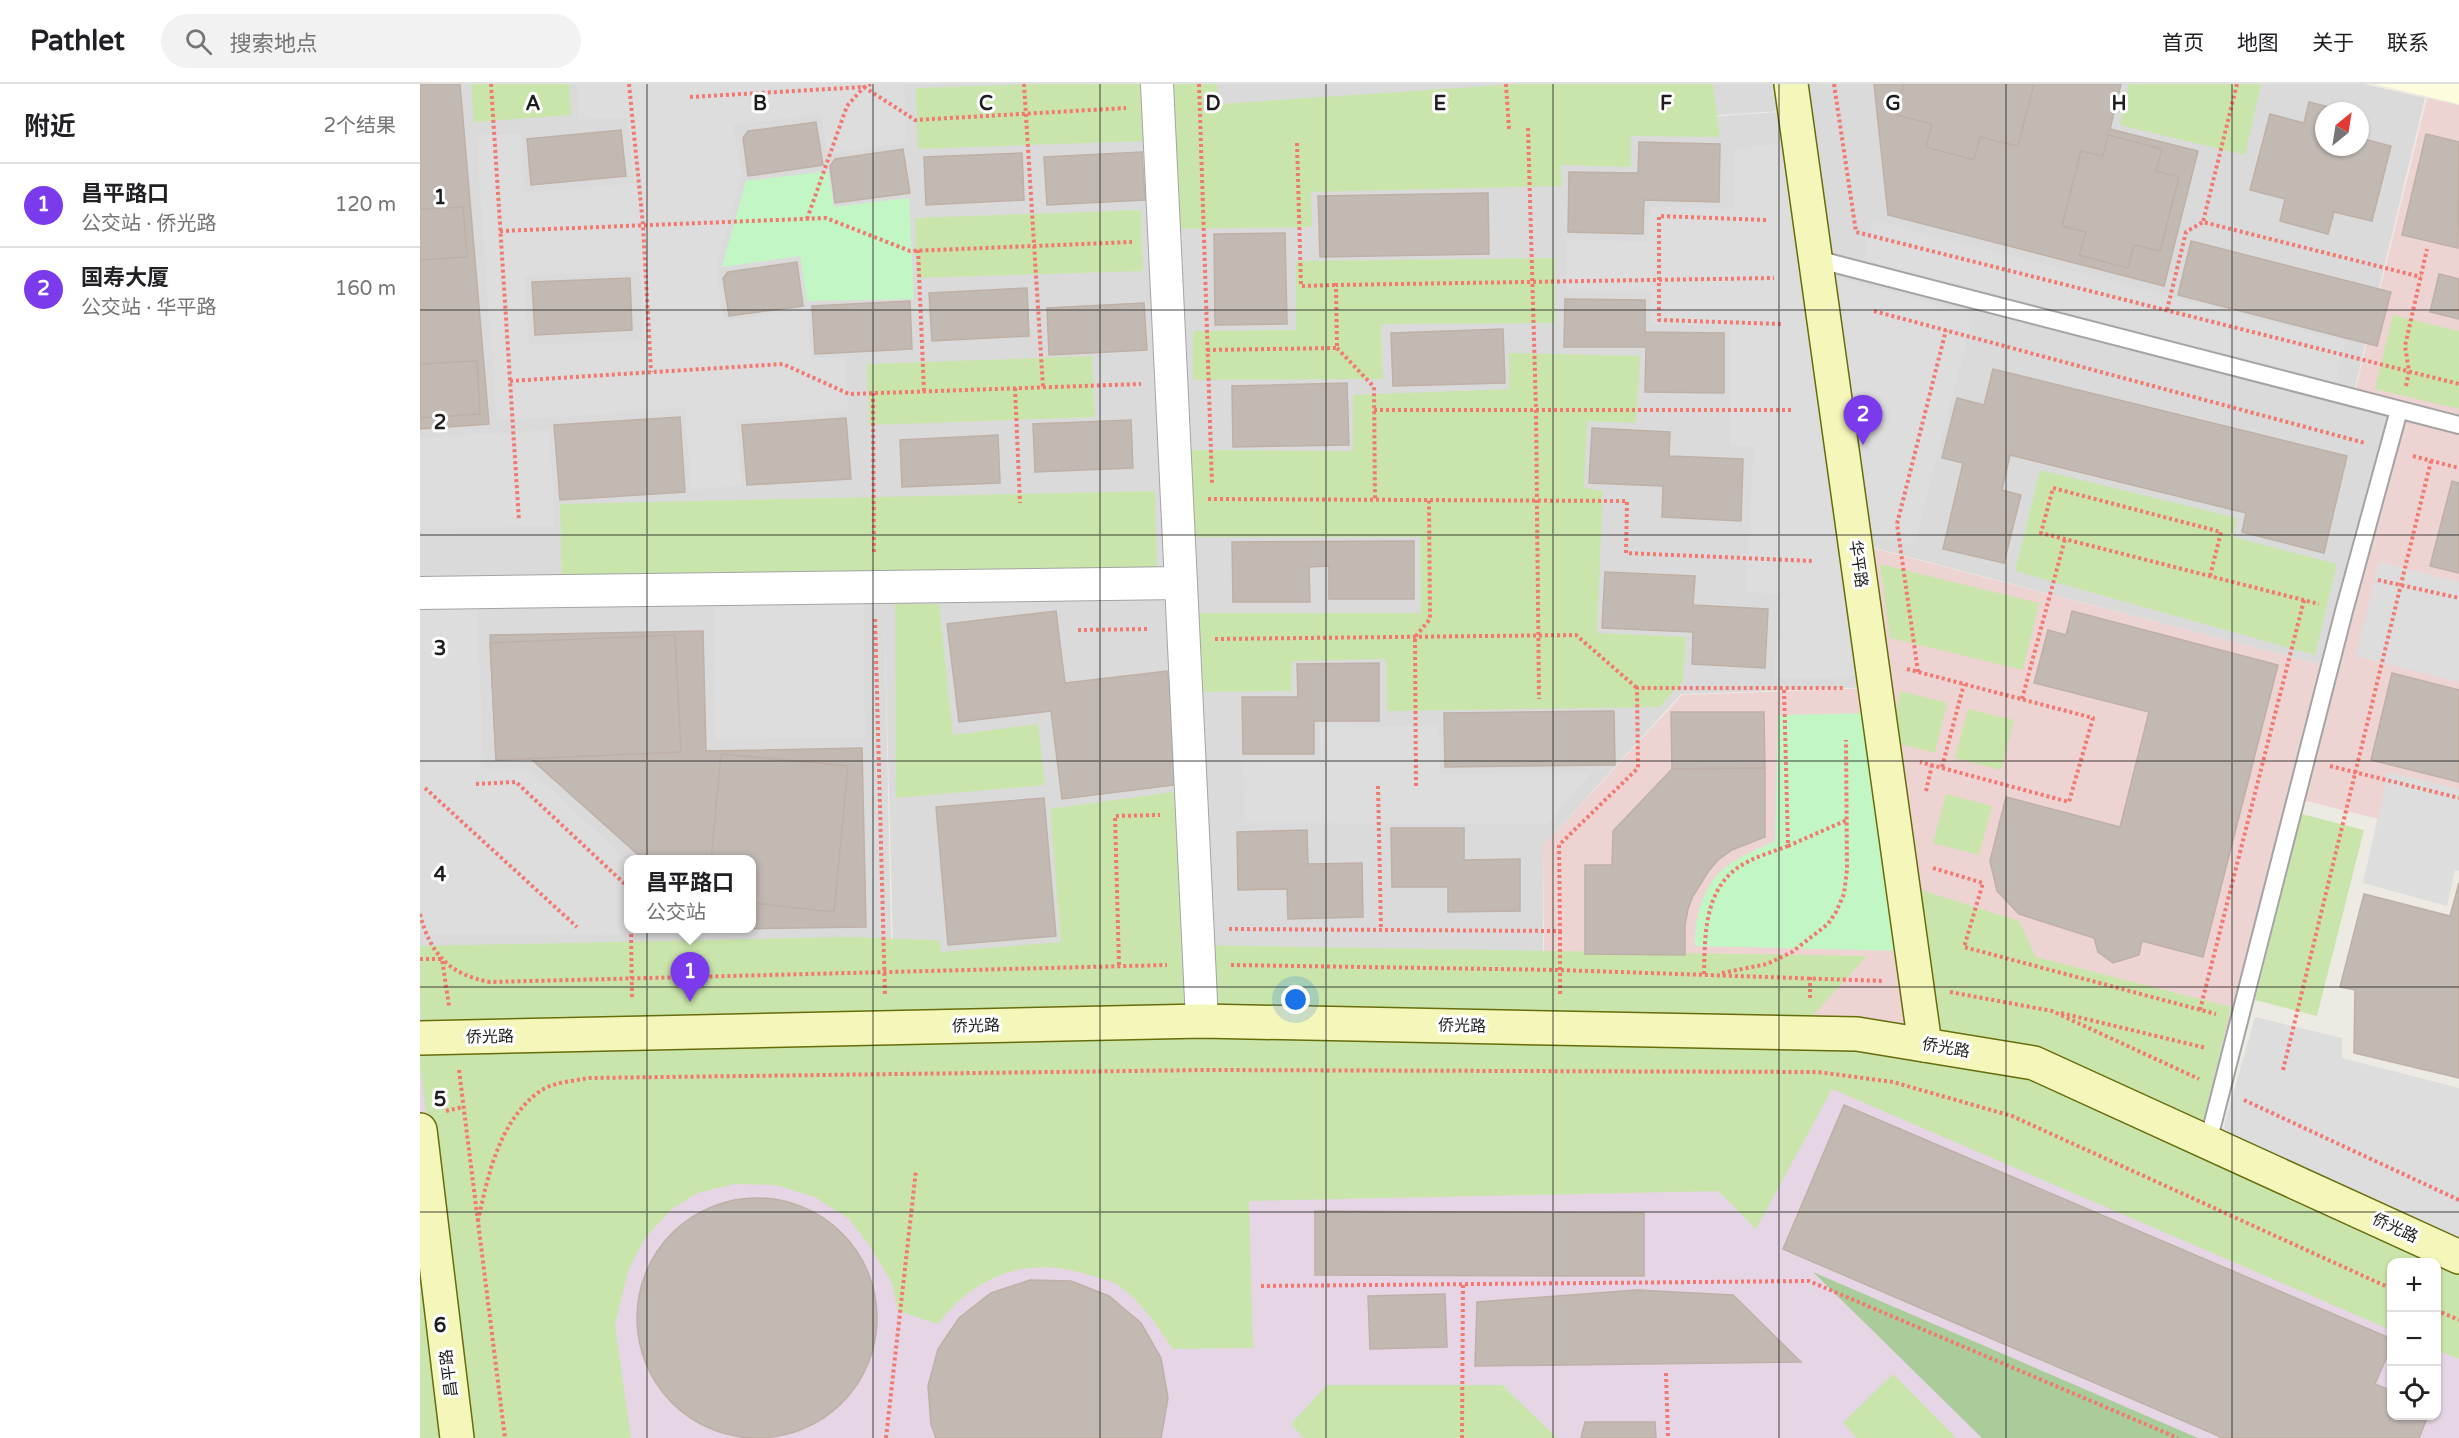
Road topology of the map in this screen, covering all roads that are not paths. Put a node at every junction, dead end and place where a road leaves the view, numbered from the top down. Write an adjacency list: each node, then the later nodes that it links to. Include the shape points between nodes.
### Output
1 (1791, 84): 3 (street, 华平路)
2 (1158, 95): 6 (street)
3 (1816, 260): 4 (lane); 10 (street, 华平路)
4 (2399, 410): 5 (lane); 12 (lane)
5 (2459, 424)
6 (1182, 583): 7 (street); 8 (street)
7 (420, 593)
8 (1202, 1022): 9 (street, 侨光路); 10 (street, 侨光路, via 1857,1034)
9 (420, 1038)
10 (1925, 1045): 12 (street, 侨光路, via 2034,1063)
11 (420, 1130): 14 (street, 昌平路)
12 (2208, 1142): 13 (street, 侨光路)
13 (2459, 1257)
14 (457, 1438)

